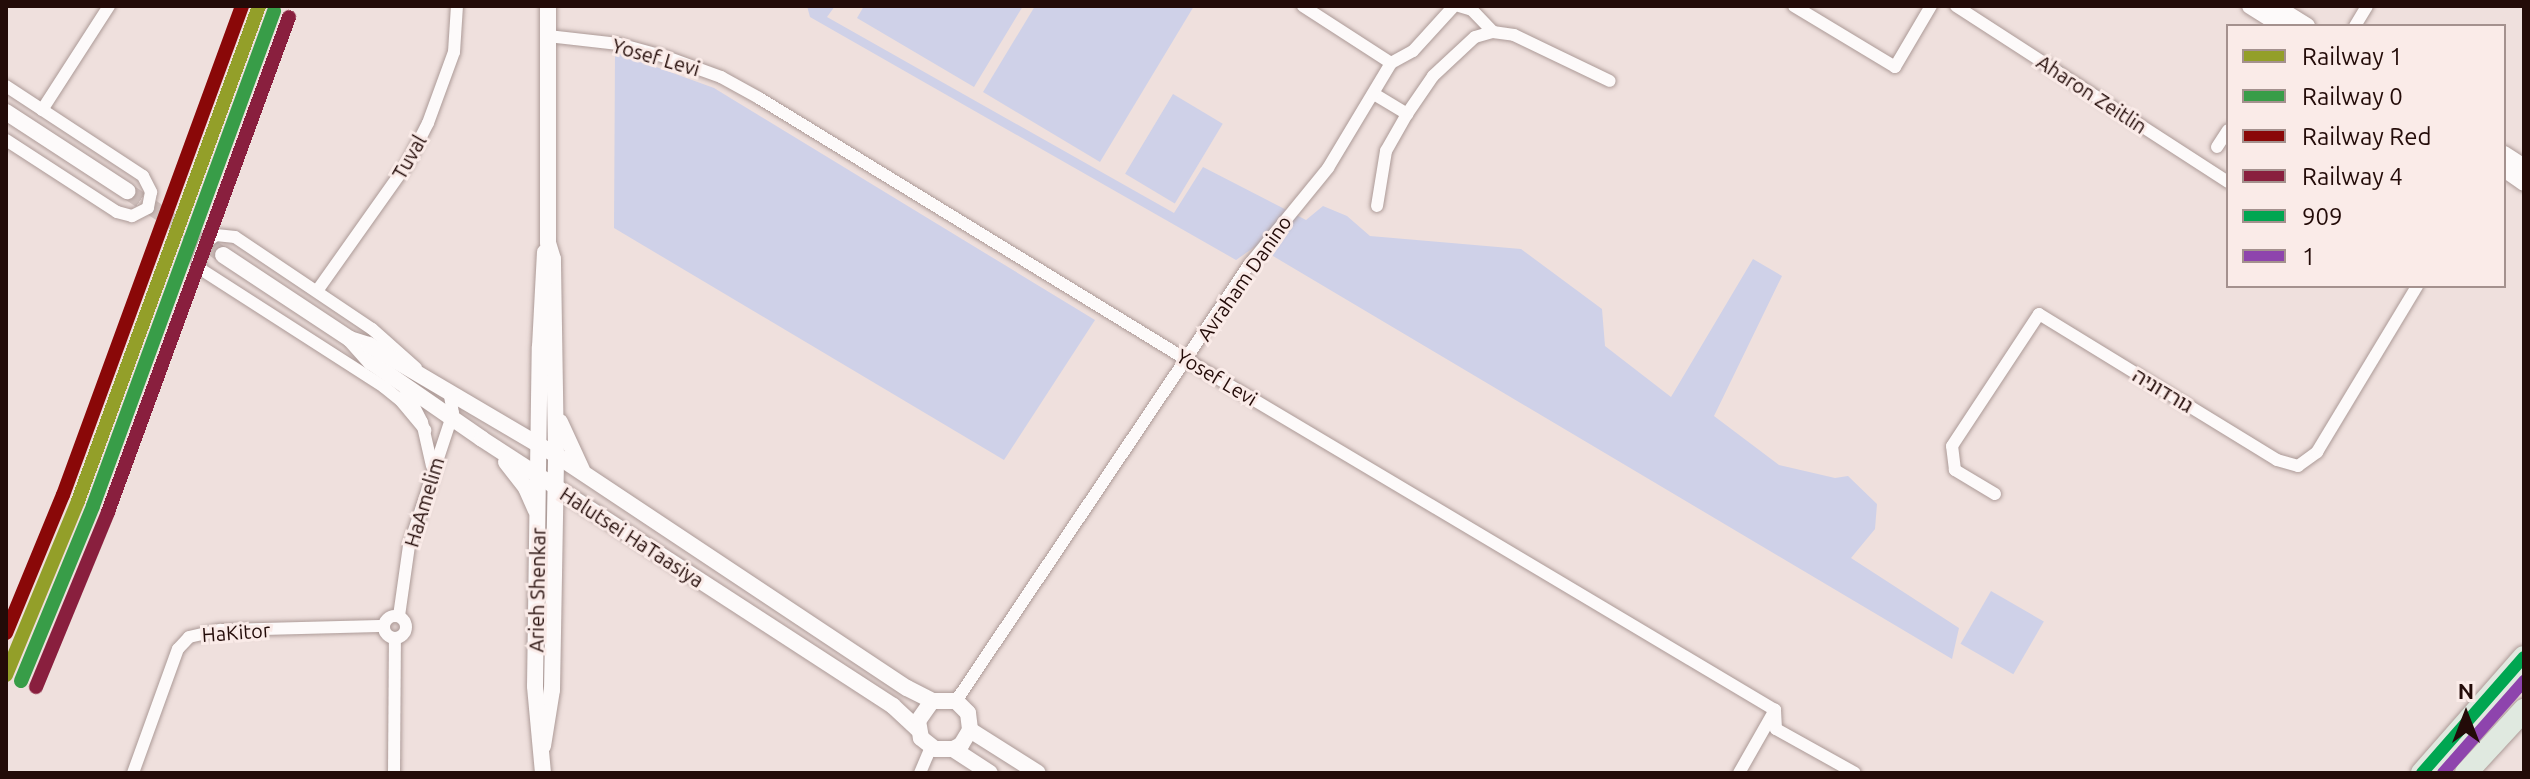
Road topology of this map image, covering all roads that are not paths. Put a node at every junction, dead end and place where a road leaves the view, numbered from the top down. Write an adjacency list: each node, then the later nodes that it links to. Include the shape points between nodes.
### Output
1 (109, 6): 21 (street)
2 (457, 6): 36 (street, Tuval, via 454,52 428,123 407,164)
3 (548, 6): 16 (street, Arieh Shenkar)
4 (1303, 6): 17 (street)
5 (1456, 6): 15 (street, via 1472,10); 17 (street, via 1413,51)
6 (1794, 6): 7 (street, via 1895,67)
7 (1931, 6)
8 (1956, 6): 30 (street, Aharon Zeitlin)
9 (2250, 6): 12 (street)
10 (2275, 6): 13 (street)
11 (2367, 6): 14 (street)
12 (2279, 24)
13 (2304, 24)
14 (2356, 24)
15 (1493, 32): 18 (street, via 1514,35); 23 (street, via 1475,37 1433,76)
16 (548, 36): 38 (street, Yosef Levi, via 619,44 721,77); 42 (street, Arieh Shenkar, via 548,243 553,259)
17 (1391, 63): 20 (street, Avraham Danino)
18 (1610, 81)
19 (6, 86): 21 (street)
20 (1374, 94): 23 (street); 38 (street, Avraham Danino, via 1328,168 1249,265)
21 (42, 110): 25 (street, via 143,176 151,192 145,211 132,216 117,212)
22 (6, 112): 32 (street)
23 (1407, 114): 33 (street, via 1386,151)
24 (2226, 133): 26 (street)
25 (6, 140)
26 (2217, 147)
27 (2506, 155): 28 (street)
28 (2524, 167)
29 (2506, 170): 31 (street)
30 (2226, 181)
31 (2524, 183)
32 (127, 191)
33 (1377, 206)
34 (223, 255): 37 (street, Halutsei HaTaasiya)
35 (2416, 288): 53 (street, גורדוניה, via 2317,452 2298,466 2277,460 2039,314 1952,446 1955,470)
36 (317, 291): 39 (street, via 372,329); 45 (street, via 235,237 212,236 200,252 202,270 384,387)
37 (350, 339): 39 (street, Halutsei HaTaasiya); 40 (street, Halutsei HaTaasiya, via 363,356)
38 (1187, 360): 60 (street, Avraham Danino); 61 (street, Yosef Levi)
39 (421, 374): 41 (street, Halutsei HaTaasiya)
40 (402, 384): 43 (street, Halutsei HaTaasiya); 45 (street)
41 (449, 391): 43 (street, HaAmelim); 44 (street, Halutsei HaTaasiya)
42 (548, 397): 44 (street, via 527,418); 47 (street, Arieh Shenkar); 48 (street, Arieh Shenkar); 50 (street)
43 (452, 418): 46 (street, Halutsei HaTaasiya); 49 (street, HaAmelim)
44 (500, 421): 47 (street, Halutsei HaTaasiya)
45 (425, 430): 49 (street)
46 (482, 439): 51 (street, Halutsei HaTaasiya); 54 (street, via 516,474)
47 (539, 445): 48 (street, Halutsei HaTaasiya); 51 (street, Arieh Shenkar)
48 (556, 455): 50 (street, Halutsei HaTaasiya); 52 (street, Arieh Shenkar)
49 (432, 470): 55 (street, HaAmelim, via 409,546)
50 (586, 474): 59 (street, Halutsei HaTaasiya)
51 (539, 477): 52 (street, Halutsei HaTaasiya); 54 (street, Arieh Shenkar)
52 (556, 488): 63 (street, Halutsei HaTaasiya, via 893,706); 65 (street, Arieh Shenkar, via 552,690)
53 (1995, 494)
54 (538, 516): 65 (street, Arieh Shenkar, via 535,686)
55 (399, 616): 56 (street, via 388,617); 57 (street, via 406,629)
56 (383, 626): 57 (street); 68 (street, HaKitor, via 220,630 189,637 178,649)
57 (395, 638): 69 (street)
58 (2524, 657): 76 (highway)
59 (932, 701): 60 (street); 63 (street, via 920,713)
60 (956, 701): 64 (street, via 968,713)
61 (1775, 710): 74 (street); 75 (street, Yosef Levi, via 1776,729)
62 (2524, 710): 77 (highway)
63 (918, 729): 66 (street, Halutsei HaTaasiya)
64 (970, 730): 67 (street); 73 (street)
65 (543, 746): 70 (street, Arieh Shenkar)
66 (931, 747): 67 (street); 71 (street)
67 (953, 749): 72 (street)
68 (133, 773)
69 (394, 773)
70 (543, 773)
71 (920, 773)
72 (990, 773)
73 (1038, 773)
74 (1739, 773)
75 (1855, 773)
76 (2422, 773)
77 (2466, 773)

